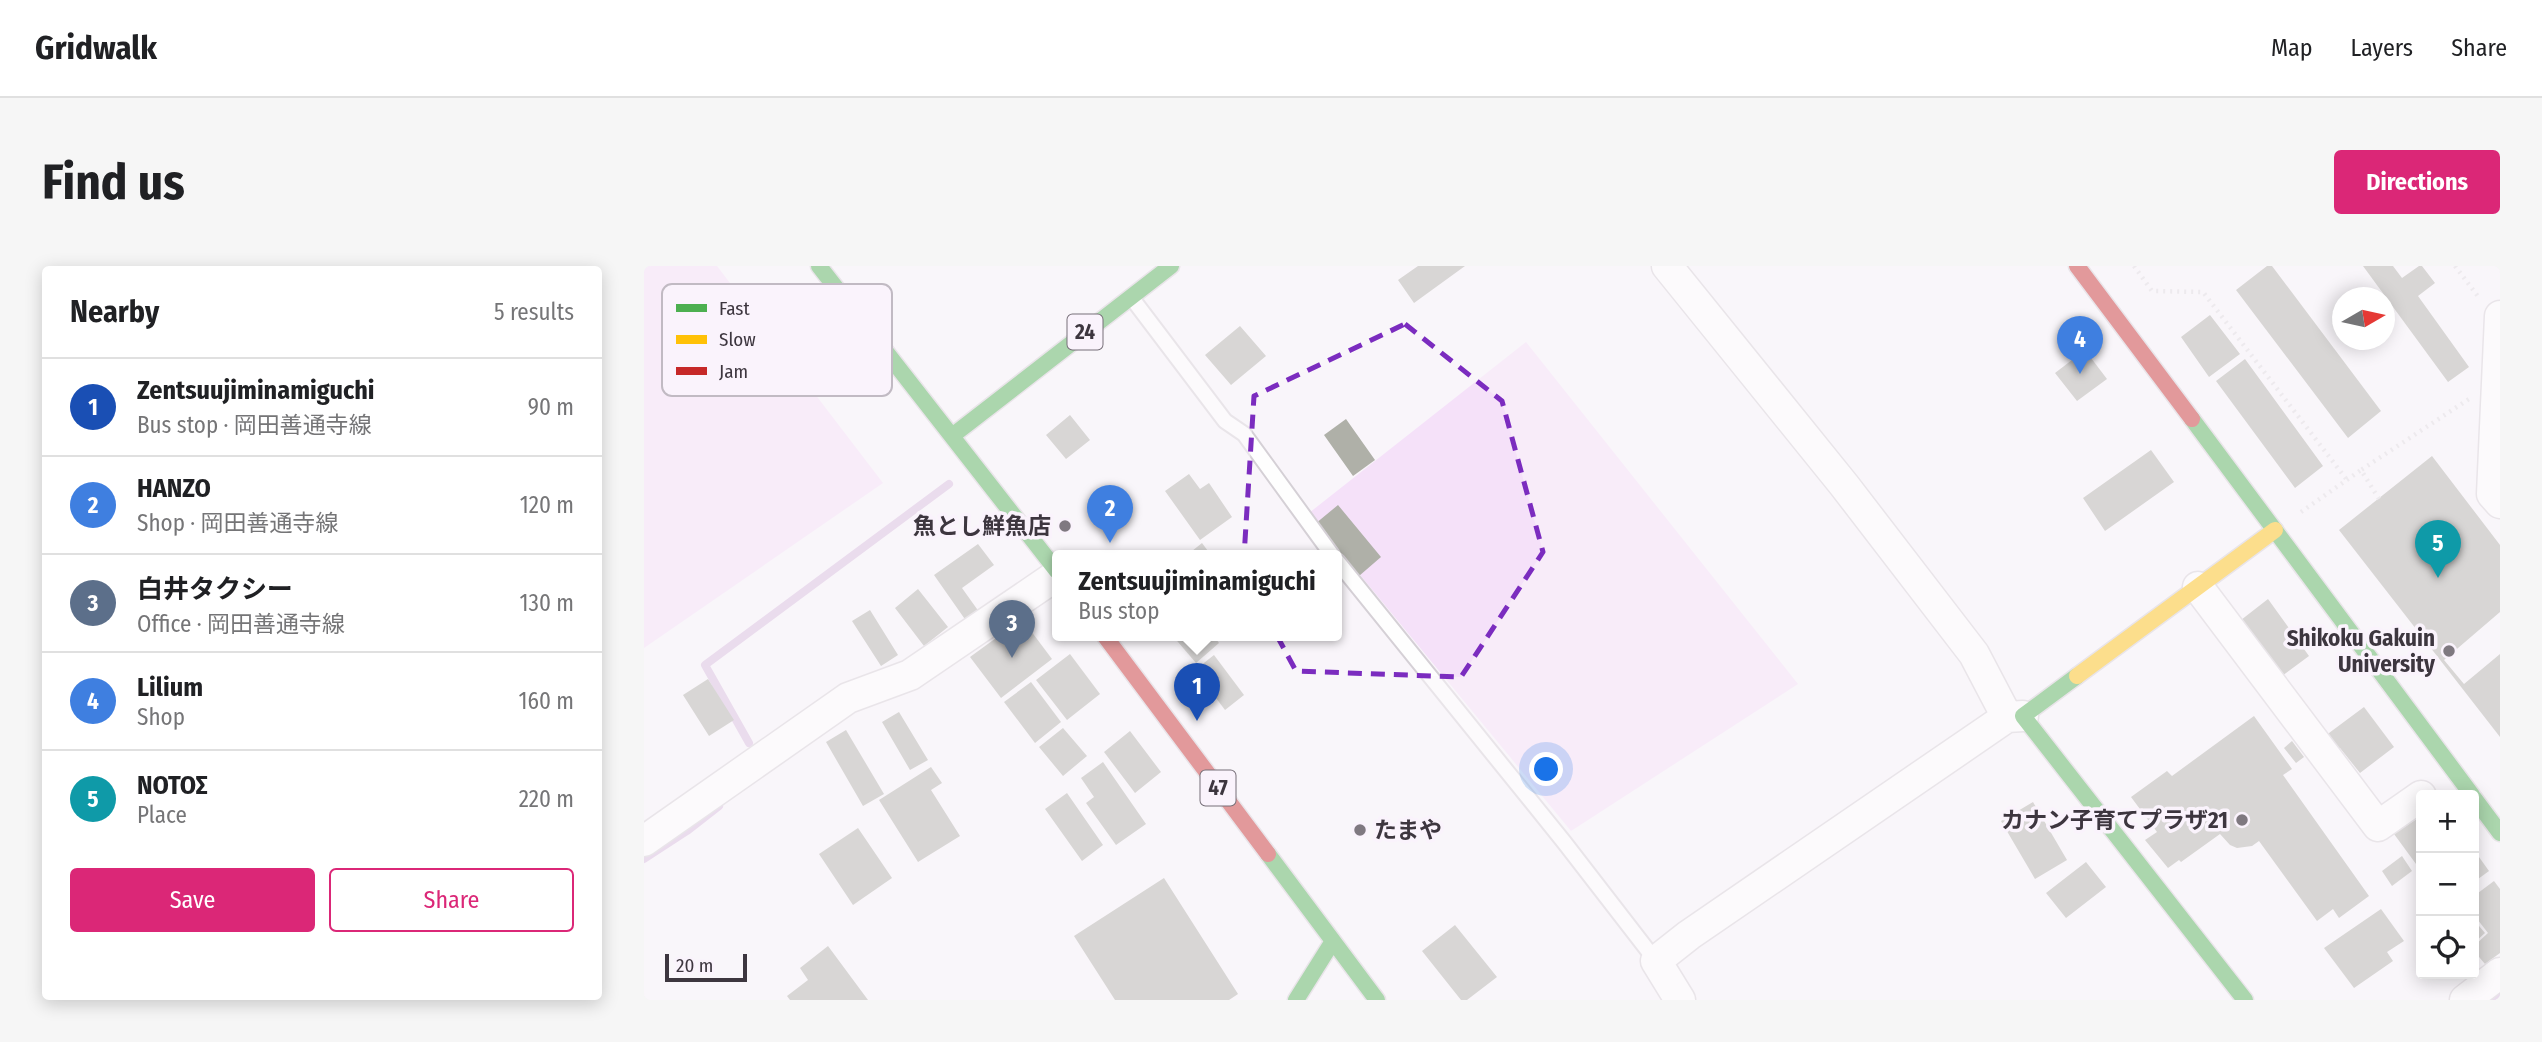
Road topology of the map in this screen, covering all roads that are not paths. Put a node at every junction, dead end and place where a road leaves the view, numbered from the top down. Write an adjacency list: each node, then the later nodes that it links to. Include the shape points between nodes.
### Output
1 (819, 266): 5 (street)
2 (1171, 266): 6 (street, 24)
3 (1667, 266): 19 (street, via 1974,653)
4 (2077, 266): 12 (street)
5 (833, 284)
6 (1131, 296): 10 (street, 24); 13 (lane, via 1225,421 1244,434)
7 (2500, 316): 8 (street)
8 (2499, 324): 11 (street, via 2492,494)
9 (892, 360): 10 (street)
10 (951, 436): 14 (street, via 995,486)
11 (2500, 503)
12 (2275, 530): 17 (street); 20 (street)
13 (1328, 550)
14 (1052, 566)
15 (1342, 567): 25 (lane)
16 (1052, 576): 23 (street, via 910,675 848,698)
17 (2198, 587): 19 (street); 21 (street, via 2378,826)
18 (1108, 641): 24 (street, 47)
19 (2015, 716): 25 (street); 30 (street)
20 (2467, 789): 22 (street)
21 (2416, 800)
22 (2500, 833)
23 (644, 841)
24 (1332, 941): 27 (street); 28 (street)
25 (1656, 961): 29 (street)
26 (2500, 973): 31 (street)
27 (1296, 1000)
28 (1377, 1000)
29 (1680, 1000)
30 (2245, 1000)
31 (2465, 1000)

